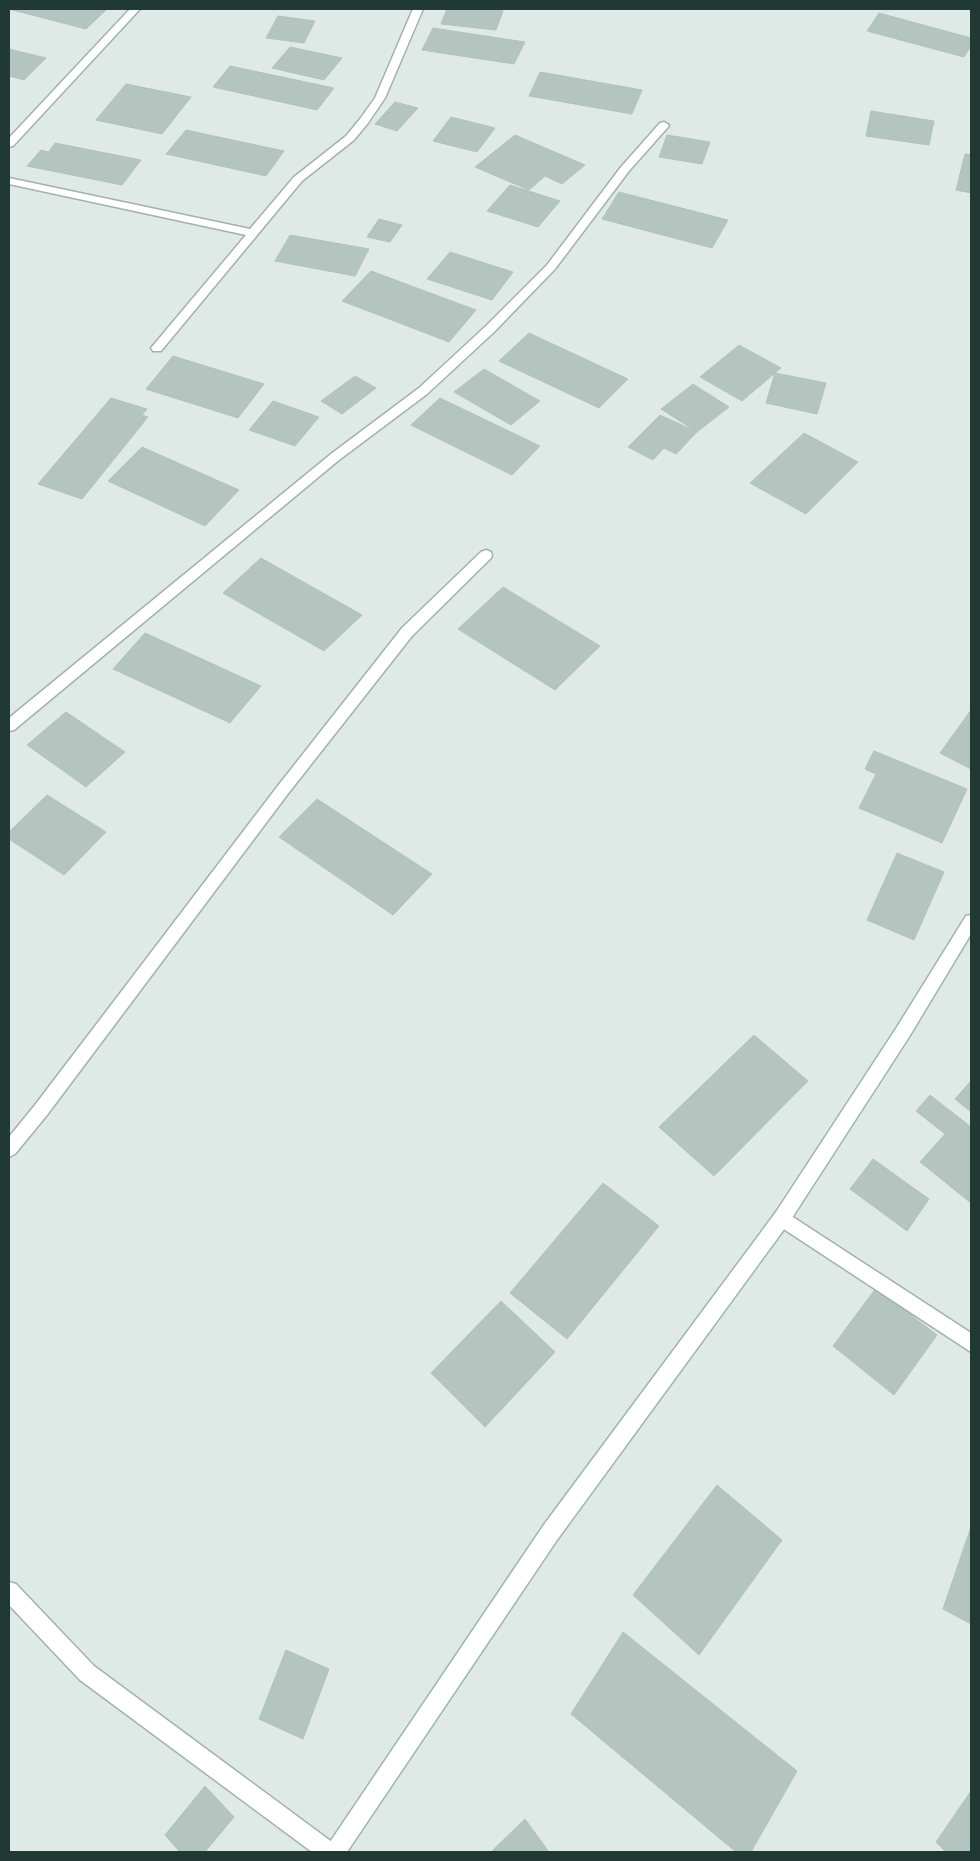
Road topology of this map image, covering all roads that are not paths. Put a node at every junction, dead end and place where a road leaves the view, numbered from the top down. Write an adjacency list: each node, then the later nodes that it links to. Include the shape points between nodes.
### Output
1 (135, 9): 4 (street)
2 (418, 9): 6 (street, via 380,98 364,121 350,138 298,179)
3 (664, 125): 9 (street, via 625,169 551,267 436,379 335,457)
4 (9, 144)
5 (9, 181): 6 (street)
6 (252, 233): 7 (street)
7 (156, 348)
8 (486, 555): 11 (street, via 407,632)
9 (9, 726)
10 (971, 921): 12 (street)
11 (9, 1149)
12 (782, 1218): 13 (street); 16 (street, via 550,1533)
13 (971, 1343)
14 (9, 1591): 15 (street, via 88,1674)
15 (329, 1852)
16 (335, 1852)

